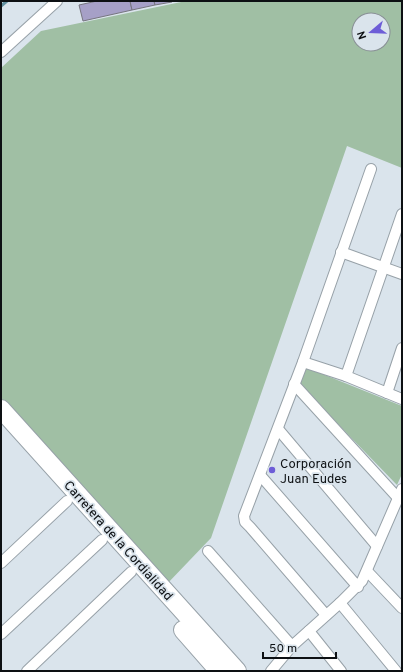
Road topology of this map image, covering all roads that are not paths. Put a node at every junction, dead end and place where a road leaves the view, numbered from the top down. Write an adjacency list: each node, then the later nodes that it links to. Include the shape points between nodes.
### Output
1 (58, 1): 2 (street)
2 (1, 52)
3 (371, 169): 5 (street)
4 (402, 214): 6 (street)
5 (341, 252): 6 (street); 9 (street)
6 (384, 268): 7 (street); 10 (street)
7 (402, 274)
8 (402, 348): 12 (street)
9 (303, 362): 10 (street); 11 (street)
10 (346, 376): 12 (street)
11 (294, 384): 16 (street); 19 (street)
12 (387, 393): 13 (street)
13 (402, 399)
14 (1, 409): 35 (highway, Carretera de la Cordialidad)
15 (1, 426): 18 (highway, Carretera de la Cordialidad)
16 (278, 429): 17 (street); 21 (street)
17 (260, 475): 26 (street); 29 (street, via 244,516 245,522)
18 (67, 501): 20 (highway, Carretera de la Cordialidad); 23 (street)
19 (399, 501): 21 (street)
20 (102, 540): 25 (highway, Carretera de la Cordialidad); 31 (street)
21 (377, 546): 24 (street)
22 (208, 551): 32 (street)
23 (1, 563)
24 (367, 571): 26 (street); 28 (street)
25 (131, 572): 33 (street); 34 (highway, Carretera de la Cordialidad)
26 (358, 587): 27 (street)
27 (340, 603): 29 (street); 38 (street)
28 (402, 608)
29 (326, 615): 30 (street)
30 (309, 631): 32 (street); 37 (street)
31 (1, 634)
32 (292, 646): 36 (street)
33 (27, 671)
34 (219, 671)
35 (236, 671)
36 (272, 671)
37 (341, 671)
38 (396, 671)

